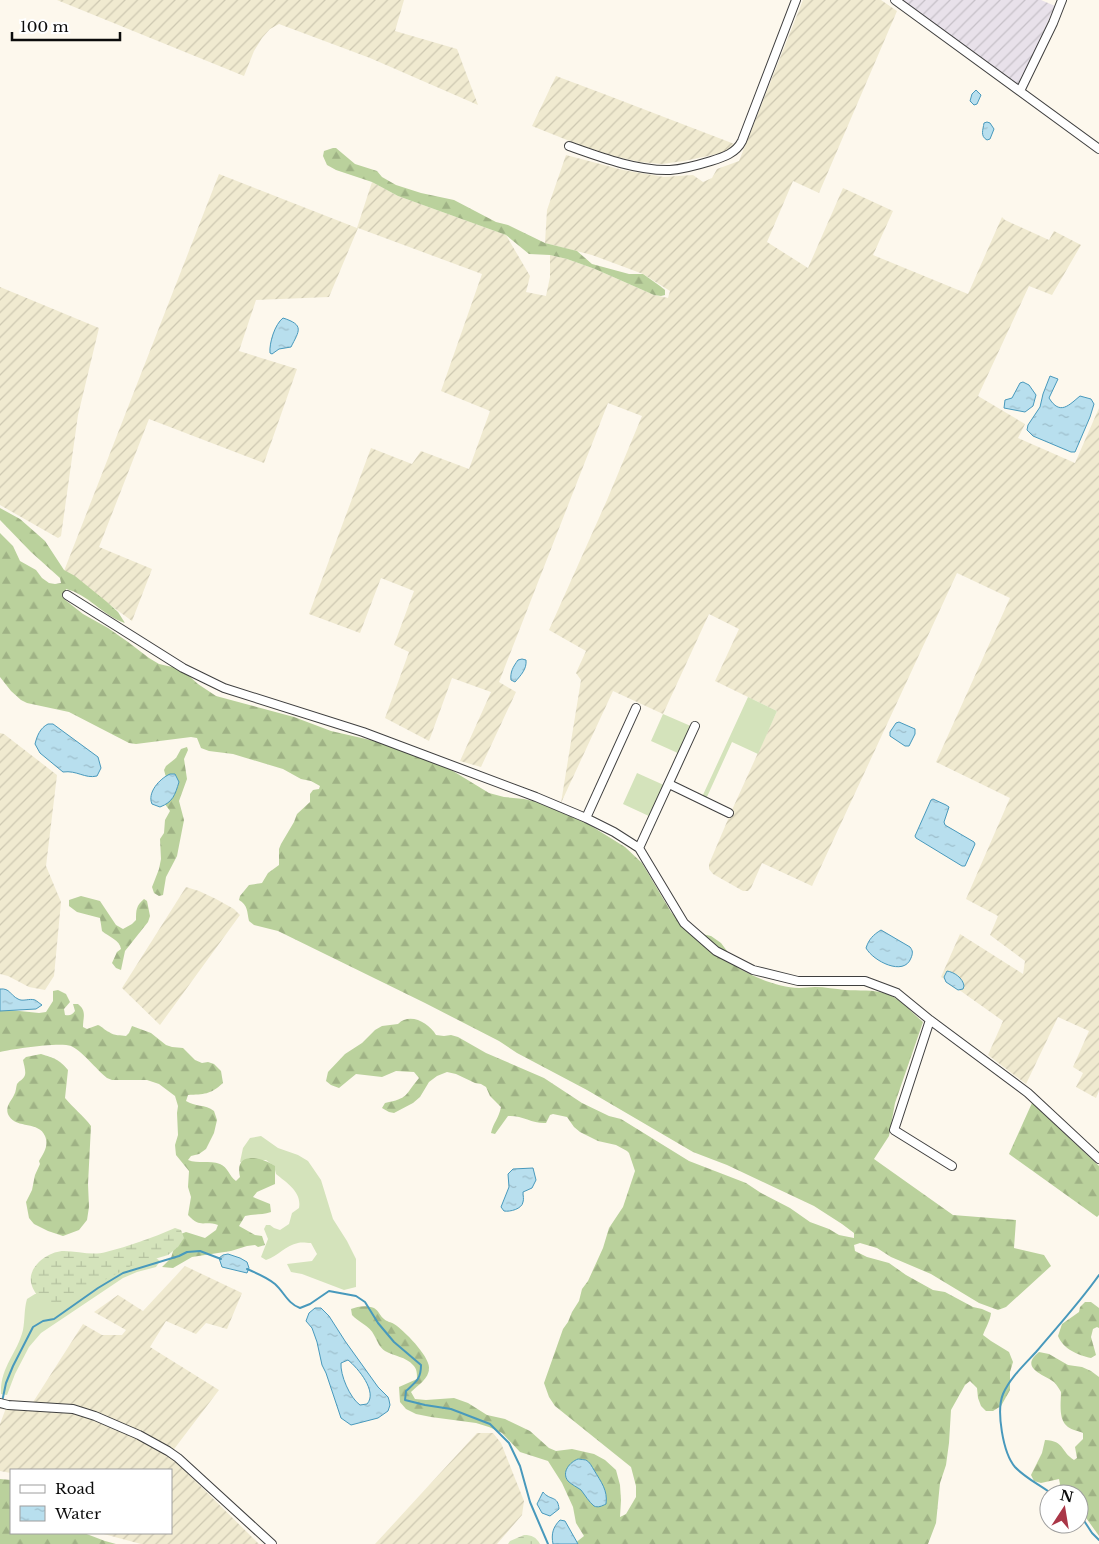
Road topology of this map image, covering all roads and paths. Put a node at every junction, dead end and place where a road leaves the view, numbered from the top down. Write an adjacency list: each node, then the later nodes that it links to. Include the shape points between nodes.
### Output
1 (796, 0): 5 (street, via 742,141 732,153 691,167 668,170 633,166)
2 (895, 0): 4 (street)
3 (1062, 0): 4 (street)
4 (1020, 91): 6 (street)
5 (569, 146)
6 (1099, 149)
7 (67, 595): 12 (street, via 183,668 224,688 363,732)
8 (636, 708): 12 (street)
9 (696, 726): 10 (street)
10 (668, 784): 11 (street); 13 (street)
11 (729, 813)
12 (586, 818): 13 (street)
13 (639, 848): 14 (street, via 684,923 716,951 754,970 798,981 865,981 897,993)
14 (930, 1020): 15 (street, via 1028,1093); 16 (street, via 894,1130)
15 (1099, 1159)
16 (952, 1166)
17 (0, 1403): 18 (street, via 73,1409 145,1438 178,1458)
18 (272, 1544)

